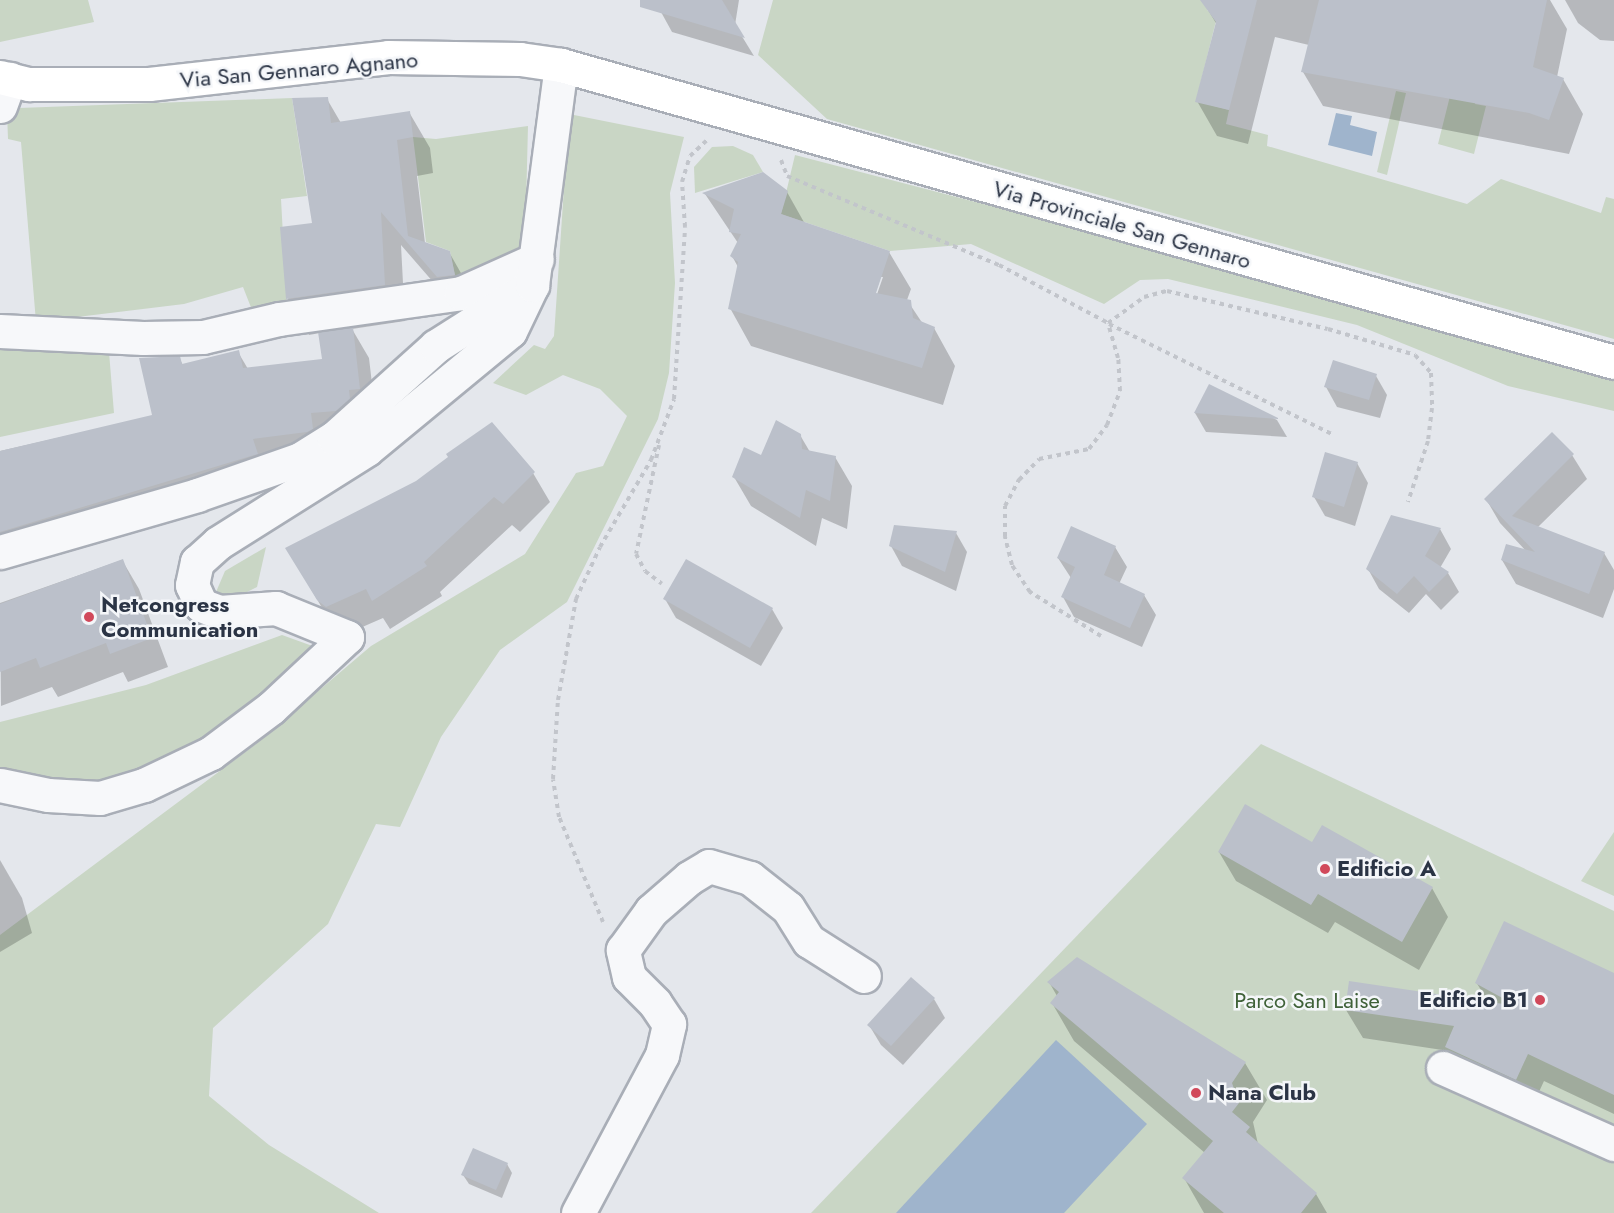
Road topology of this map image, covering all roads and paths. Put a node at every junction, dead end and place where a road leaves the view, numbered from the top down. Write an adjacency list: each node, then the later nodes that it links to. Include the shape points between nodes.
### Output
1 (561, 65): 2 (main road, Via San Gennaro Agnano); 3 (main road, Via San Gennaro Agnano, via 520,59 388,57 149,84); 6 (street)
2 (631, 84): 4 (main road, Via Provinciale San Gennaro)
3 (3, 87)
4 (735, 117): 5 (main road, Via Provinciale San Gennaro); 10 (path, via 690,156 682,182 686,227 681,340 674,399)
5 (768, 126): 7 (path, via 787,176 999,265); 9 (main road, Via Provinciale San Gennaro)
6 (535, 272): 8 (street, via 461,293 279,320 203,337); 13 (street, via 436,346 334,438 300,459 197,495); 16 (street, via 510,331 489,350 367,449 218,543 197,562 192,585 201,604 219,612 276,608 347,637 271,708 212,753 144,785 100,798 48,795)
7 (1108, 324): 11 (path); 12 (path, via 1144,297 1167,291 1328,329 1415,355 1431,373 1432,408 1428,441); 15 (path, via 1118,357 1120,391 1107,425 1089,449 1039,459 1019,480 1005,506 1005,536 1012,565 1030,592)
8 (6, 331)
9 (1614, 362)
10 (661, 434): 14 (path, via 636,554 645,571); 17 (path, via 651,460 600,547 576,598 558,700 553,779 559,817 606,928)
11 (1332, 434)
12 (1408, 502)
13 (0, 552)
14 (662, 584)
15 (1101, 636)
16 (0, 785)
17 (623, 950): 18 (street, via 651,911 688,878 709,866 750,878 788,908 809,941); 21 (street, via 629,977 656,1003 669,1024 662,1055)
18 (864, 976)
19 (1443, 1068): 20 (street)
20 (1614, 1144)
21 (578, 1213)

